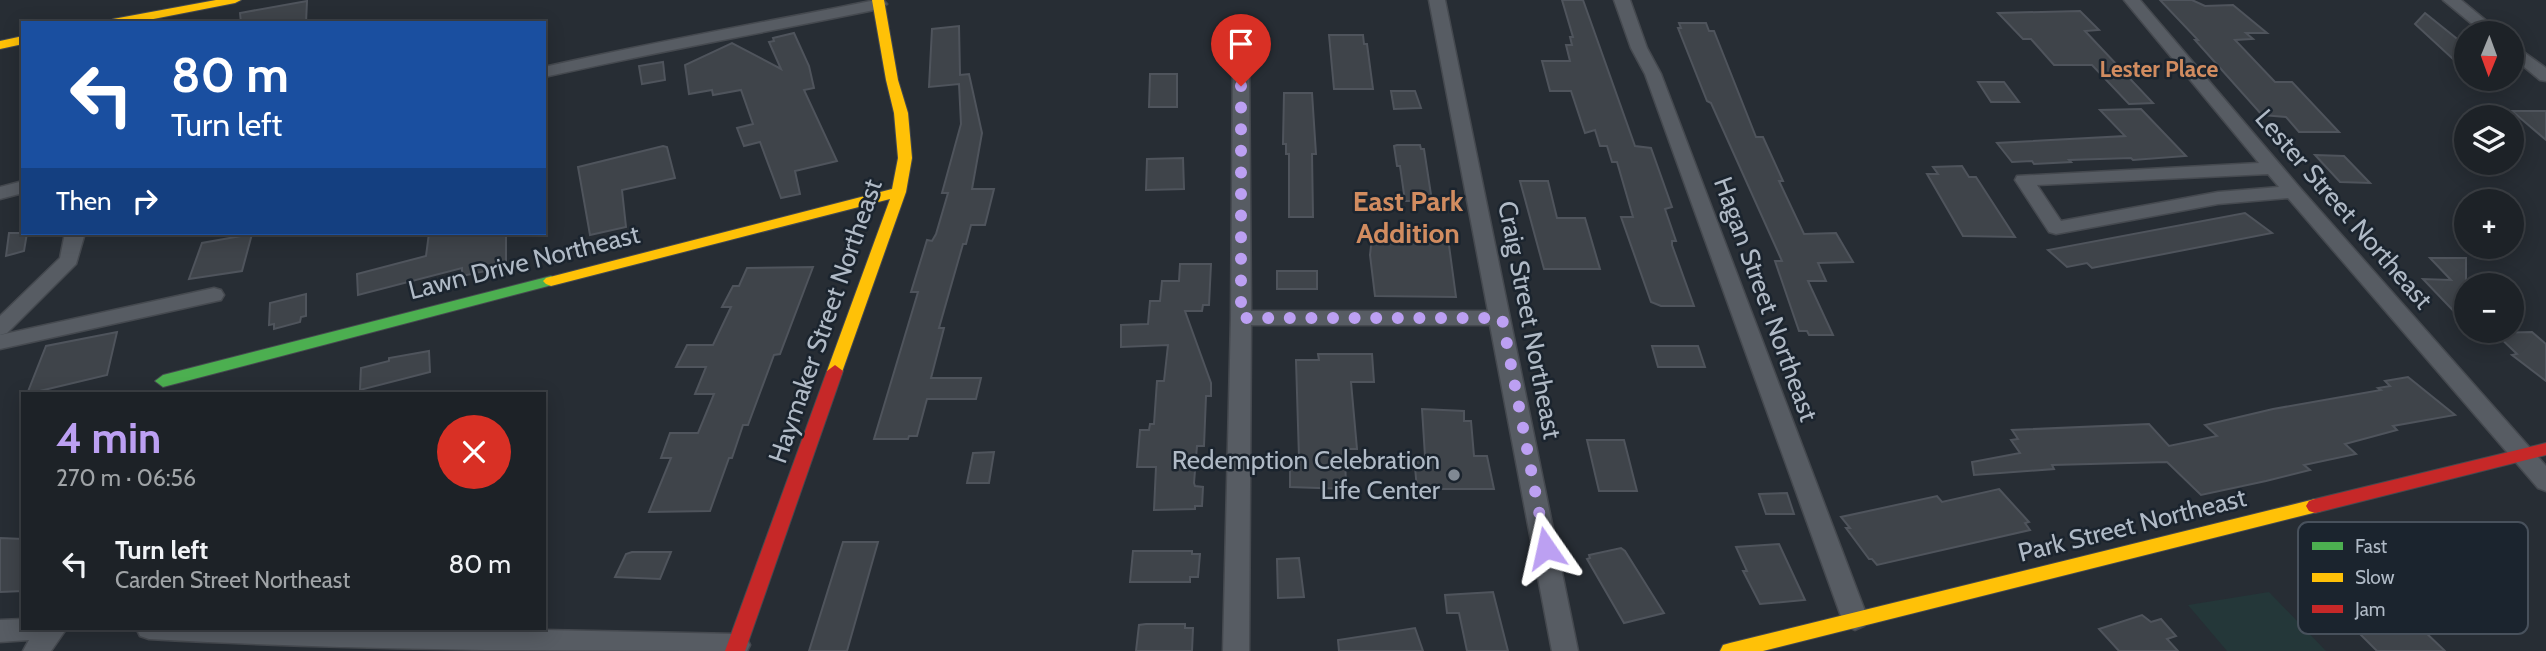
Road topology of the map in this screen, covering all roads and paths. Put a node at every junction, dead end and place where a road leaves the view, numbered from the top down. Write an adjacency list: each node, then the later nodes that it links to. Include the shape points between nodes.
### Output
1 (235, 0): 7 (street)
2 (1437, 0): 24 (street, Craig Street Northeast)
3 (1622, 0): 31 (street, Hagan Street Northeast)
4 (2132, 0): 16 (street, Lester Street Northeast)
5 (2451, 0): 9 (street)
6 (878, 2): 14 (street); 18 (street, Haymaker Street Northeast, via 901,113 905,158)
7 (168, 17): 8 (street)
8 (131, 21)
9 (2478, 21)
10 (21, 40): 11 (street)
11 (0, 45)
12 (1253, 53): 23 (street, via 1241,60)
13 (2524, 58): 15 (street)
14 (546, 72)
15 (2546, 76)
16 (2272, 168): 19 (street, Lester Street Northeast); 19 (street, via 2024,180 2056,228 2218,198)
17 (21, 188): 20 (street)
18 (899, 192): 27 (street, Lawn Drive Northeast); 37 (street, Haymaker Street Northeast)
19 (2293, 192): 29 (street, Lester Street Northeast)
20 (0, 193)
21 (75, 235): 25 (street, via 69,260)
22 (214, 295): 26 (street)
23 (1241, 318): 24 (street); 39 (street)
24 (1502, 318): 40 (street, Craig Street Northeast)
25 (0, 328)
26 (0, 342)
27 (163, 381)
28 (2546, 449): 29 (street, Park Street Northeast)
29 (2521, 454): 30 (street, Lester Street Northeast); 31 (street, Park Street Northeast)
30 (2546, 482)
31 (1855, 619): 41 (street, Park Street Northeast)
32 (21, 630): 35 (street)
33 (52, 630): 38 (street)
34 (184, 630): 36 (street)
35 (0, 631)
36 (326, 638): 37 (street)
37 (736, 648)
38 (36, 651)
39 (1236, 651)
40 (1565, 651)
41 (1730, 651)

